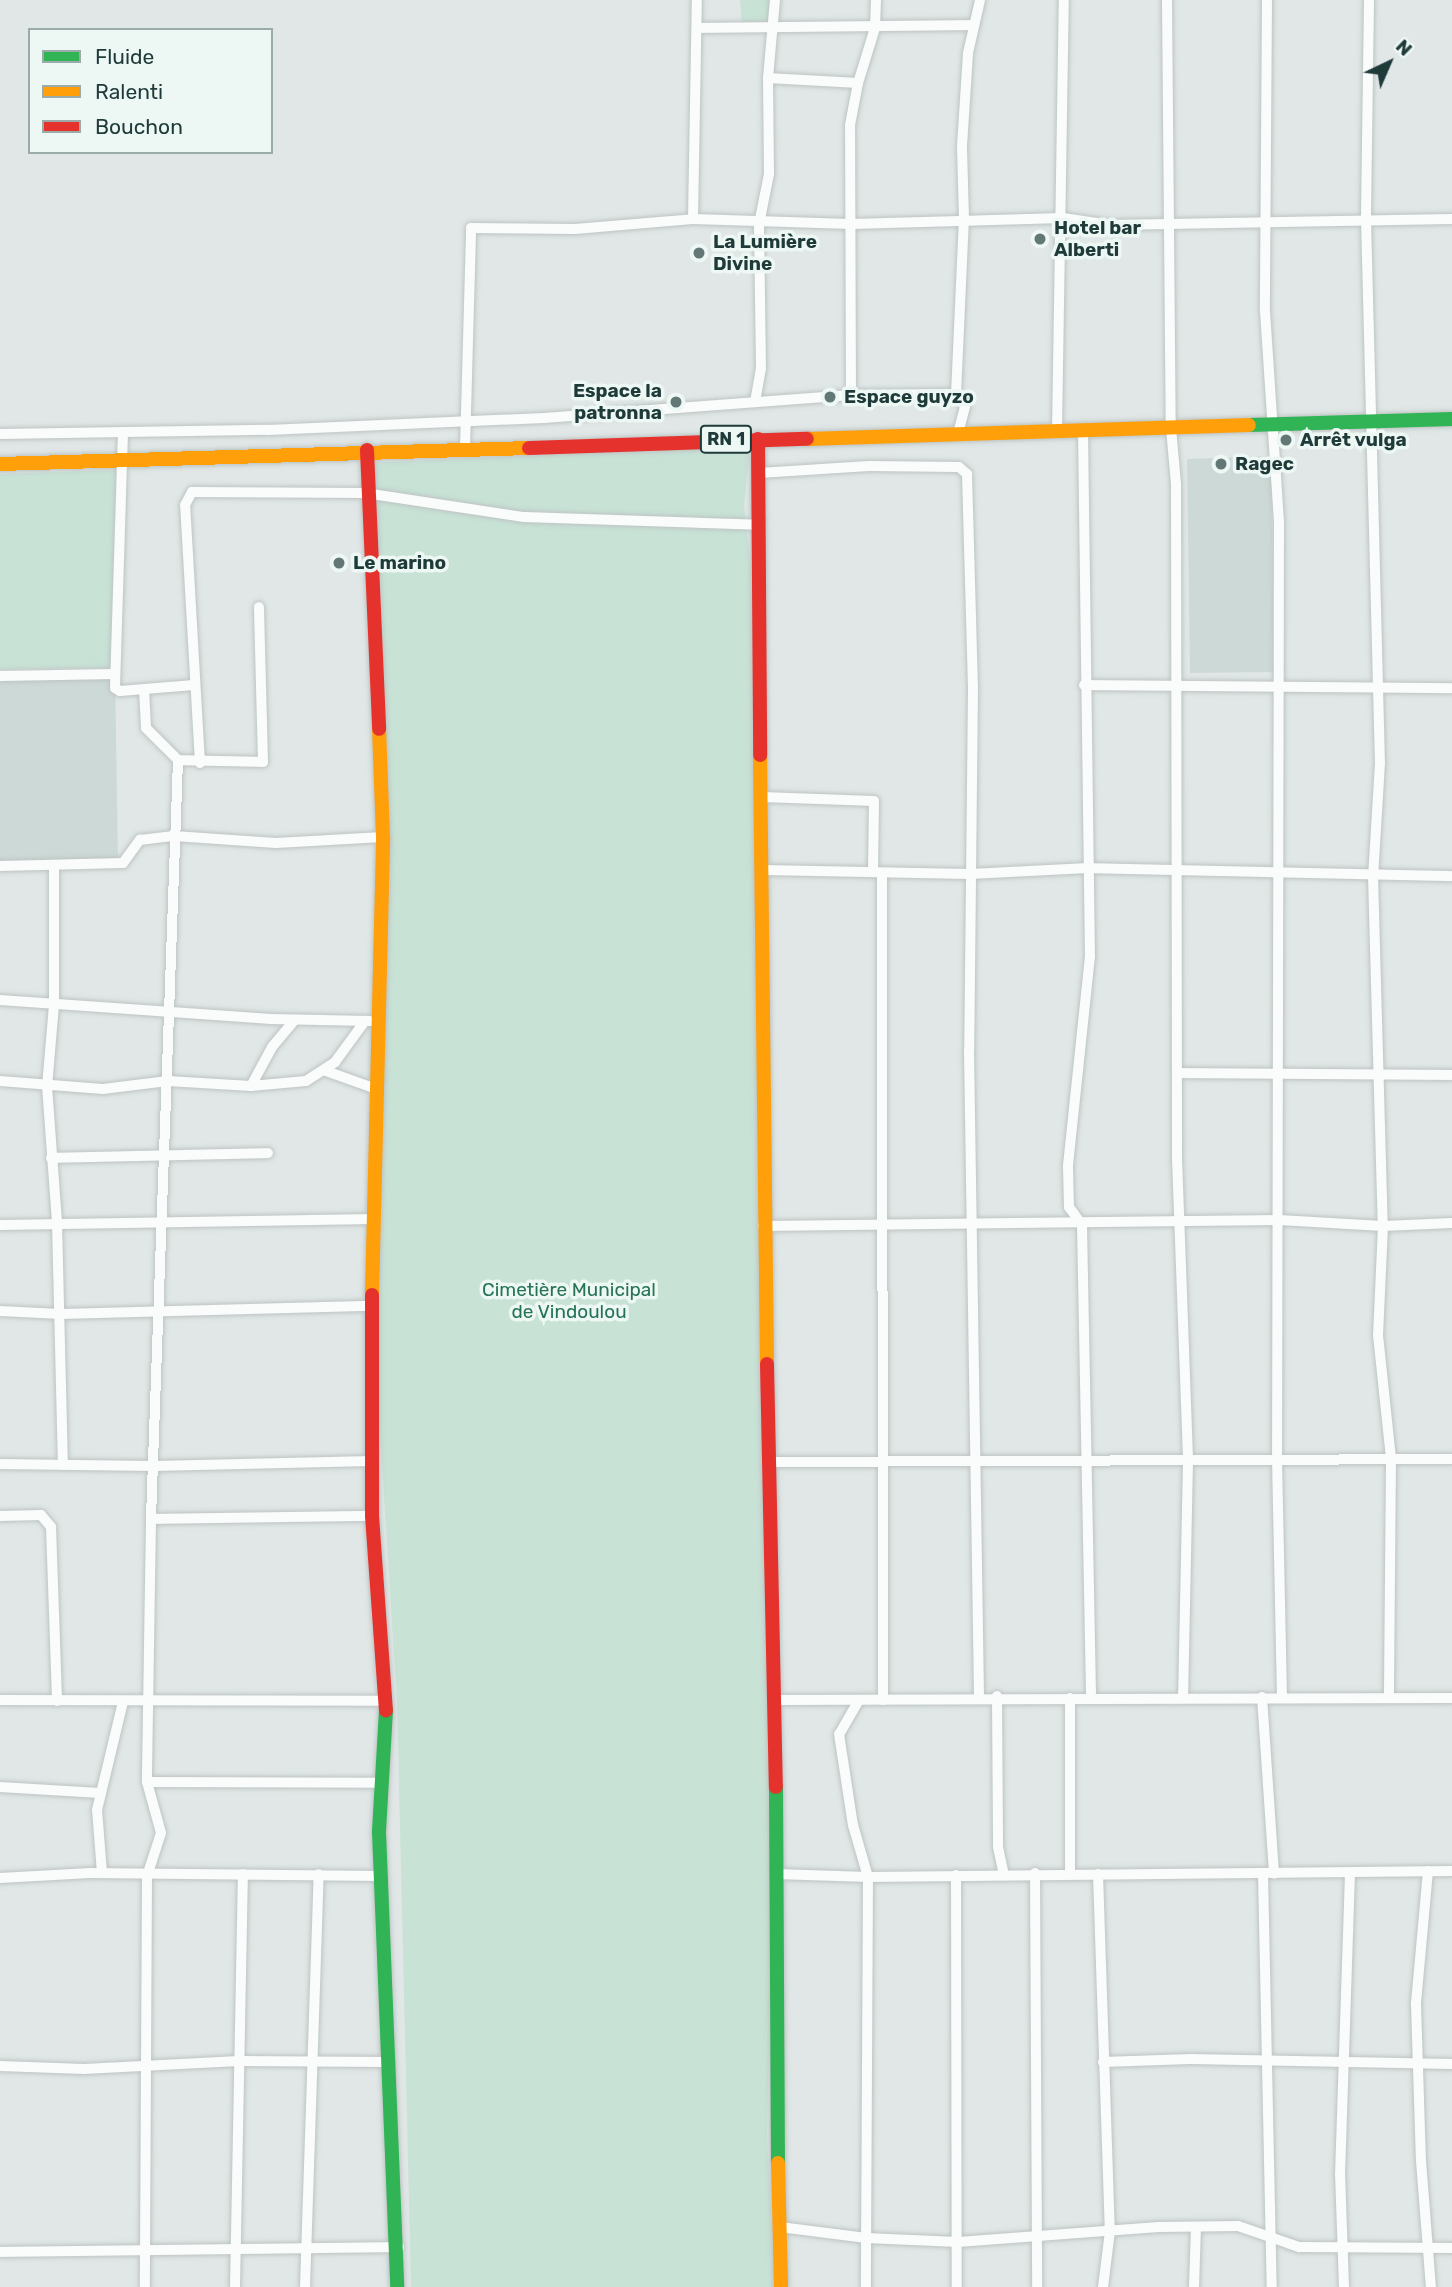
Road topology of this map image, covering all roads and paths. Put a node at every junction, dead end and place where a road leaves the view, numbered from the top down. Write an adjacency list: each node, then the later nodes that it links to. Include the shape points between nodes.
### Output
1 (697, 0): 10 (street)
2 (775, 0): 11 (street)
3 (876, 0): 12 (street)
4 (980, 0): 9 (street)
5 (1065, 0): 17 (street)
6 (1167, 0): 23 (street)
7 (1267, 0): 20 (street, via 1268,166)
8 (1369, 0): 18 (street)
9 (974, 25): 12 (street); 16 (street, via 962,146)
10 (697, 28): 11 (street); 15 (street)
11 (775, 28): 12 (street); 13 (street)
12 (875, 28): 14 (street)
13 (768, 78): 14 (street); 21 (street, via 769,174)
14 (858, 83): 22 (street, via 850,125)
15 (693, 219): 21 (street); 27 (street, via 575,229 471,228)
16 (964, 219): 17 (street); 22 (street); 24 (street)
17 (1063, 219): 23 (street); 34 (street)
18 (1366, 219): 19 (street); 20 (street); 29 (street)
19 (1452, 219)
20 (1263, 221): 23 (street); 30 (street)
21 (759, 224): 22 (street); 26 (street, via 761,369)
22 (851, 224): 25 (street)
23 (1167, 225): 31 (street)
24 (956, 394): 25 (street); 35 (street, via 965,406)
25 (851, 395): 26 (street)
26 (755, 402): 27 (street)
27 (464, 419): 33 (street); 38 (street)
28 (1452, 419): 29 (main road, RN 1)
29 (1374, 423): 30 (main road, RN 1); 52 (street)
30 (1274, 425): 31 (main road, RN 1); 50 (street, via 1279,522)
31 (1171, 428): 32 (main road, RN 1); 51 (street, via 1176,484)
32 (1083, 431): 34 (main road, RN 1); 49 (street)
33 (124, 432): 36 (street); 40 (street)
34 (1057, 432): 35 (main road, RN 1)
35 (958, 433): 37 (main road, RN 1)
36 (0, 434)
37 (758, 439): 38 (main road, RN 1); 42 (main road)
38 (465, 448): 39 (main road, RN 1)
39 (366, 450): 40 (main road, RN 1); 43 (main road)
40 (123, 459): 41 (main road, RN 1); 46 (street)
41 (0, 464)
42 (758, 472): 44 (main road); 66 (street, via 869,466 959,467 967,474 973,688)
43 (365, 493): 44 (street, via 524,517); 48 (street, via 197,489 188,496); 59 (main road)
44 (759, 525): 57 (main road)
45 (260, 607): 56 (street, via 263,762)
46 (115, 674): 47 (street); 54 (street, via 117,690)
47 (0, 676)
48 (194, 685): 54 (street); 56 (street)
49 (1084, 685): 51 (street); 62 (street)
50 (1276, 685): 51 (street); 52 (street); 67 (street)
51 (1173, 687): 64 (street)
52 (1378, 688): 53 (street); 68 (street, via 1380,763)
53 (1452, 688)
54 (144, 689): 55 (street, via 146,728)
55 (178, 760): 56 (street); 58 (street)
56 (200, 763)
57 (762, 797): 63 (main road); 65 (street, via 874,801)
58 (174, 836): 59 (street, via 276,843); 61 (street, via 140,840 123,863); 72 (street)
59 (383, 837): 74 (main road)
60 (0, 866): 61 (street)
61 (54, 866): 71 (street)
62 (1088, 868): 64 (street); 66 (street); 98 (street, via 1090,956 1068,1167 1069,1207)
63 (763, 870): 65 (street); 99 (main road)
64 (1178, 870): 67 (street); 77 (street)
65 (877, 872): 66 (street); 93 (street)
66 (970, 874): 96 (street)
67 (1280, 875): 68 (street); 80 (street)
68 (1373, 876): 69 (street); 78 (street)
69 (1452, 876)
70 (0, 1000): 71 (street)
71 (54, 1005): 72 (street); 83 (street)
72 (169, 1010): 73 (street); 82 (street)
73 (295, 1020): 75 (street); 84 (street, via 272,1046)
74 (381, 1020): 75 (street); 85 (main road)
75 (365, 1021): 76 (street)
76 (326, 1071): 84 (street, via 306,1081); 85 (street)
77 (1177, 1073): 80 (street); 94 (street)
78 (1381, 1074): 79 (street); 80 (street); 100 (street)
79 (1452, 1075)
80 (1277, 1076): 91 (street)
81 (0, 1081): 83 (street)
82 (168, 1081): 83 (street, via 103,1088); 84 (street); 86 (street)
83 (47, 1086): 88 (street)
84 (251, 1086)
85 (379, 1090): 89 (main road)
86 (165, 1153): 87 (street); 88 (street); 90 (street)
87 (268, 1153)
88 (51, 1158): 92 (street)
89 (375, 1219): 90 (street); 101 (main road)
90 (161, 1220): 92 (street); 103 (street)
91 (1279, 1220): 94 (street); 100 (street); 106 (street)
92 (57, 1223): 97 (street); 104 (street)
93 (881, 1223): 96 (street); 99 (street); 110 (street)
94 (1181, 1223): 98 (street); 113 (street)
95 (1452, 1223): 100 (street)
96 (974, 1224): 98 (street); 105 (street)
97 (0, 1225)
98 (1082, 1225): 112 (street)
99 (763, 1226): 111 (main road)
100 (1383, 1226): 107 (street, via 1378,1335)
101 (372, 1306): 103 (street); 109 (main road)
102 (0, 1311): 104 (street)
103 (158, 1311): 104 (street); 116 (street)
104 (61, 1314): 115 (street)
105 (978, 1459): 110 (street); 112 (street); 120 (street)
106 (1277, 1459): 107 (street); 113 (street); 127 (street)
107 (1391, 1459): 108 (street); 124 (street)
108 (1452, 1459)
109 (372, 1461): 116 (street); 118 (main road)
110 (884, 1461): 111 (street); 133 (street)
111 (768, 1462): 131 (main road)
112 (1087, 1462): 113 (street); 123 (street)
113 (1188, 1462): 126 (street)
114 (0, 1464): 115 (street)
115 (63, 1465): 116 (street)
116 (154, 1466): 119 (street)
117 (0, 1516): 130 (street, via 41,1514 51,1527)
118 (372, 1516): 119 (street); 134 (main road)
119 (151, 1519): 136 (street)
120 (979, 1696): 121 (street); 133 (street)
121 (997, 1696): 125 (street); 154 (street, via 998,1846)
122 (1262, 1696): 126 (street); 127 (street); 152 (street)
123 (1091, 1697): 125 (street); 126 (street)
124 (1389, 1697): 127 (street); 128 (street)
125 (1070, 1698): 145 (street)
126 (1183, 1698)
127 (1282, 1698)
128 (1452, 1698)
129 (0, 1700): 130 (street)
130 (57, 1700): 135 (street)
131 (776, 1700): 132 (street); 150 (main road)
132 (859, 1700): 133 (street); 157 (street, via 839,1734 853,1825)
133 (883, 1700)
134 (387, 1701): 136 (street); 138 (main road)
135 (123, 1702): 136 (street); 140 (street)
136 (147, 1702): 137 (street)
137 (147, 1782): 138 (street); 155 (street, via 161,1833)
138 (381, 1783): 156 (main road)
139 (0, 1787): 140 (street)
140 (100, 1793): 143 (street)
141 (1428, 1871): 142 (street); 147 (street); 168 (street, via 1416,2004)
142 (1452, 1871)
143 (102, 1873): 155 (street); 158 (street)
144 (1035, 1873): 145 (street); 154 (street); 172 (street)
145 (1070, 1873): 151 (street)
146 (1263, 1873): 151 (street); 152 (street); 164 (street)
147 (1350, 1873): 152 (street); 167 (street)
148 (243, 1874): 149 (street); 155 (street); 159 (street)
149 (318, 1874): 156 (street); 163 (street)
150 (776, 1874): 157 (street); 169 (main road)
151 (1098, 1874): 161 (street)
152 (1274, 1874)
153 (956, 1875): 154 (street); 157 (street); 175 (street)
154 (1004, 1875)
155 (147, 1876): 162 (street)
156 (381, 1876): 160 (main road)
157 (868, 1877): 173 (street)
158 (0, 1878)
159 (239, 2061): 162 (street); 163 (street); 183 (street)
160 (387, 2062): 163 (street); 178 (main road)
161 (1103, 2062): 164 (street, via 1190,2059); 171 (street)
162 (145, 2064): 166 (street, via 84,2069); 182 (street)
163 (316, 2064): 177 (street)
164 (1264, 2064): 167 (street); 174 (street)
165 (1452, 2064): 168 (street)
166 (0, 2066)
167 (1344, 2066): 168 (street); 176 (street, via 1340,2175)
168 (1419, 2067): 180 (street, via 1421,2161)
169 (780, 2227): 173 (street); 188 (main road)
170 (1196, 2227): 171 (street); 174 (street, via 1248,2228); 193 (street)
171 (1110, 2231): 172 (street); 192 (street)
172 (1038, 2236): 175 (street); 191 (street)
173 (866, 2238): 175 (street); 189 (street)
174 (1272, 2240): 176 (street, via 1299,2247); 194 (street)
175 (958, 2242): 190 (street)
176 (1344, 2246): 180 (street); 195 (street)
177 (305, 2247): 178 (street); 183 (street); 186 (street)
178 (399, 2247): 187 (main road)
179 (1452, 2248): 180 (street)
180 (1432, 2249): 196 (street)
181 (0, 2252): 182 (street)
182 (144, 2252): 183 (street); 184 (street)
183 (236, 2252): 185 (street)
184 (145, 2287)
185 (235, 2287)
186 (305, 2287)
187 (397, 2287)
188 (781, 2287)
189 (866, 2287)
190 (957, 2287)
191 (1037, 2287)
192 (1103, 2287)
193 (1194, 2287)
194 (1272, 2287)
195 (1344, 2287)
196 (1431, 2287)

